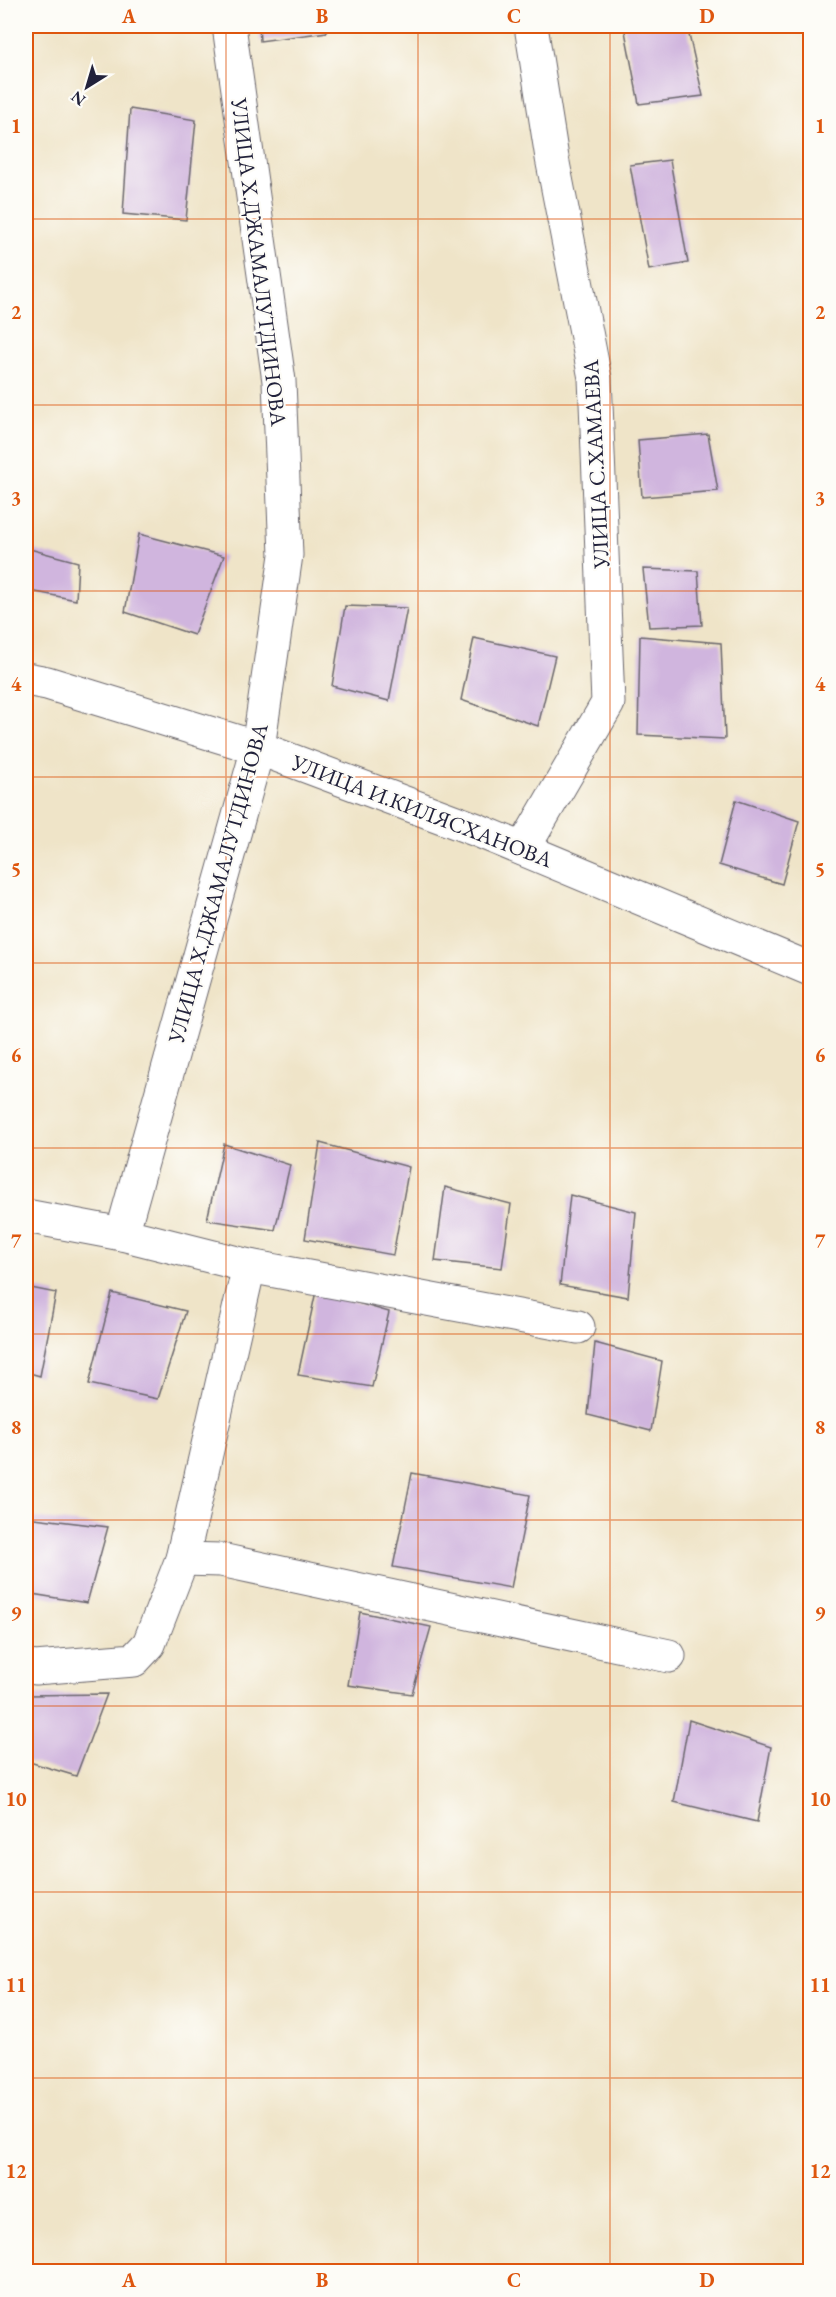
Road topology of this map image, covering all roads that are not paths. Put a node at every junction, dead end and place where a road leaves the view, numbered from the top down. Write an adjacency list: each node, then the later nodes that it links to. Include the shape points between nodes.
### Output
1 (229, 26): 4 (street, УЛИЦА Х.ДЖАМАЛУТДИНОВА, via 279,381 286,555)
2 (531, 26): 5 (street, УЛИЦА С.ХАМАЕВА, via 595,378 608,703)
3 (26, 679): 4 (street, УЛИЦА И.КИЛЯСХАНОВА)
4 (258, 748): 5 (street, УЛИЦА И.КИЛЯСХАНОВА); 8 (street, УЛИЦА Х.ДЖАМАЛУТДИНОВА)
5 (523, 849): 6 (street, УЛИЦА И.КИЛЯСХАНОВА)
6 (810, 969)
7 (26, 1216): 8 (street)
8 (122, 1234): 9 (street)
9 (249, 1266): 10 (street); 11 (street)
10 (578, 1327)
11 (182, 1559): 12 (street, via 221,1560); 13 (street, via 149,1644 134,1660)
12 (669, 1656)
13 (26, 1666)

